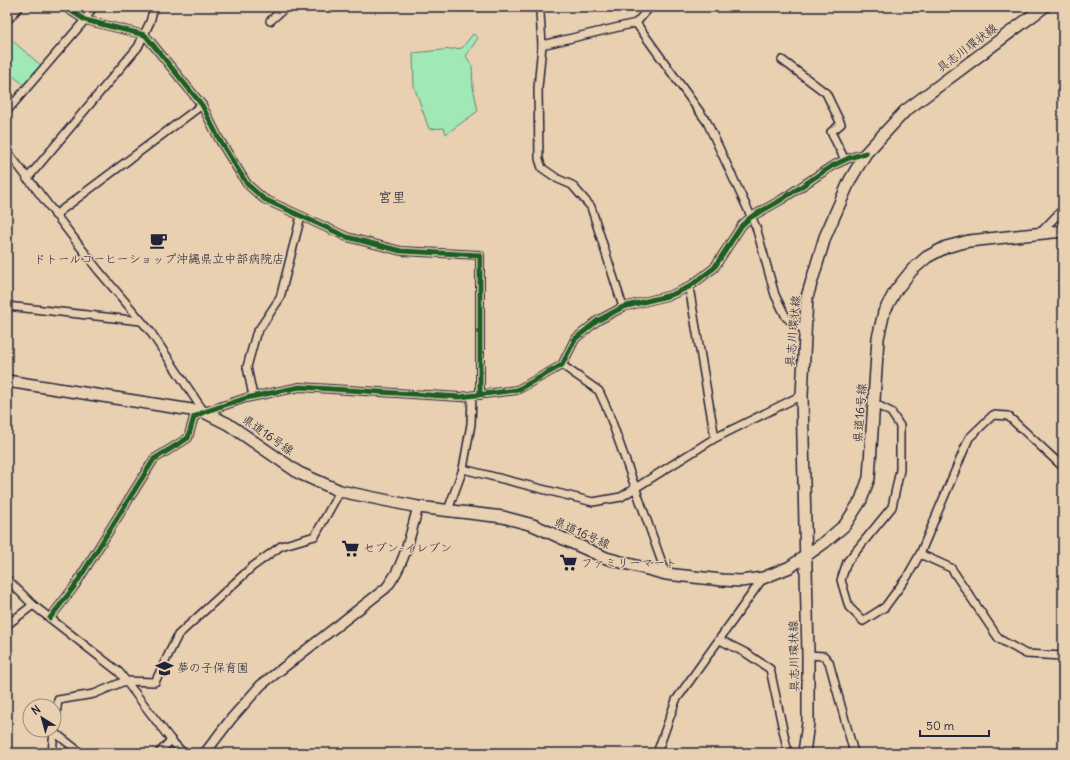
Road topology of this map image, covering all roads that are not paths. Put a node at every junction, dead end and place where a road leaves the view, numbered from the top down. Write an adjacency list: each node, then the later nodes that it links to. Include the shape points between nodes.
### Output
1 (19, 7): 11 (street)
2 (65, 7): 9 (street)
3 (93, 7): 9 (street)
4 (154, 7): 13 (street)
5 (286, 7): 10 (street)
6 (542, 7): 14 (street)
7 (650, 7): 12 (street)
8 (1044, 7): 19 (main road, 具志川環状線, via 905,111)
9 (85, 20): 13 (street); 17 (street)
10 (270, 21)
11 (7, 22)
12 (636, 23): 14 (street); 25 (street, via 707,122)
13 (145, 35): 16 (street); 21 (street, via 138,47)
14 (542, 45): 30 (street, via 538,88 539,159 542,168 572,185 591,207)
15 (782, 60): 20 (street, via 826,93 841,124 830,132)
16 (202, 106): 23 (street); 24 (street, via 247,184 264,199)
17 (7, 111)
18 (7, 151): 21 (street)
19 (866, 153): 20 (street); 32 (main road, 具志川環状線, via 850,180 825,237 808,297)
20 (845, 160): 25 (street)
21 (27, 179): 23 (street)
22 (1063, 209): 27 (street)
23 (55, 215): 31 (street)
24 (301, 216): 35 (street, via 347,238 401,251 480,255); 37 (street, via 280,298 256,334 248,367)
25 (752, 216): 28 (street, via 742,225 714,268); 32 (street, via 775,295 786,317)
26 (1063, 231): 27 (main road, 県道16号線)
27 (1040, 233): 39 (main road, 県道16号線, via 969,241 946,247 927,257 912,270 896,290 884,312 878,338)
28 (689, 287): 30 (street, via 671,295); 41 (street)
29 (7, 306): 31 (street)
30 (623, 307): 33 (street, via 597,321 575,339)
31 (140, 321): 40 (street, via 150,331)
32 (804, 329): 36 (main road, 具志川環状線)
33 (562, 365): 35 (street, via 517,390); 44 (street, via 598,391)
34 (7, 381): 40 (main road, 県道16号線)
35 (480, 395): 38 (street)
36 (802, 395): 41 (street); 49 (main road, 具志川環状線)
37 (253, 396): 38 (street, via 300,387); 40 (street)
38 (472, 396): 43 (street, via 471,424)
39 (873, 403): 48 (street, via 892,412 900,426 900,470 892,507 847,562 841,580 849,607 863,621 885,607); 49 (main road, 県道16号線, via 866,488 845,525)
40 (204, 412): 45 (main road, 県道16号線, via 228,424 299,473); 54 (street, via 194,417 188,438 154,459 74,587)
41 (715, 438): 44 (street)
42 (1063, 467): 48 (street, via 1008,416 993,415 969,438)
43 (463, 469): 44 (street, via 592,502 621,497); 47 (street)
44 (635, 488): 50 (street)
45 (340, 491): 46 (main road, 県道16号線); 59 (street, via 315,536 281,546 252,567 178,635 155,682)
46 (418, 507): 47 (main road, 県道16号線); 68 (street, via 400,568 390,582 261,685 231,718)
47 (448, 510): 50 (main road, 県道16号線, via 503,517 533,525 606,558)
48 (920, 554): 58 (street, via 951,568 999,639 1026,654)
49 (805, 557): 51 (main road, 県道16号線); 57 (main road, 具志川環状線)
50 (666, 574): 51 (main road, 県道16号線, via 742,581)
51 (763, 578): 56 (street)
52 (7, 579): 53 (street)
53 (33, 605): 54 (street); 55 (street)
54 (50, 618): 59 (street, via 119,672)
55 (7, 625)
56 (720, 640): 69 (street, via 676,700); 70 (street, via 770,669)
57 (808, 655): 71 (main road, 具志川環状線, via 808,723); 72 (street, via 824,656 829,662)
58 (1063, 656)
59 (124, 681): 60 (street, via 94,694); 63 (street)
60 (62, 699)
61 (53, 738): 64 (street)
62 (62, 738): 65 (street)
63 (171, 740): 66 (street); 67 (street)
64 (52, 753)
65 (81, 753)
66 (159, 753)
67 (182, 753)
68 (205, 753)
69 (657, 753)
70 (788, 753)
71 (804, 753)
72 (854, 753)

